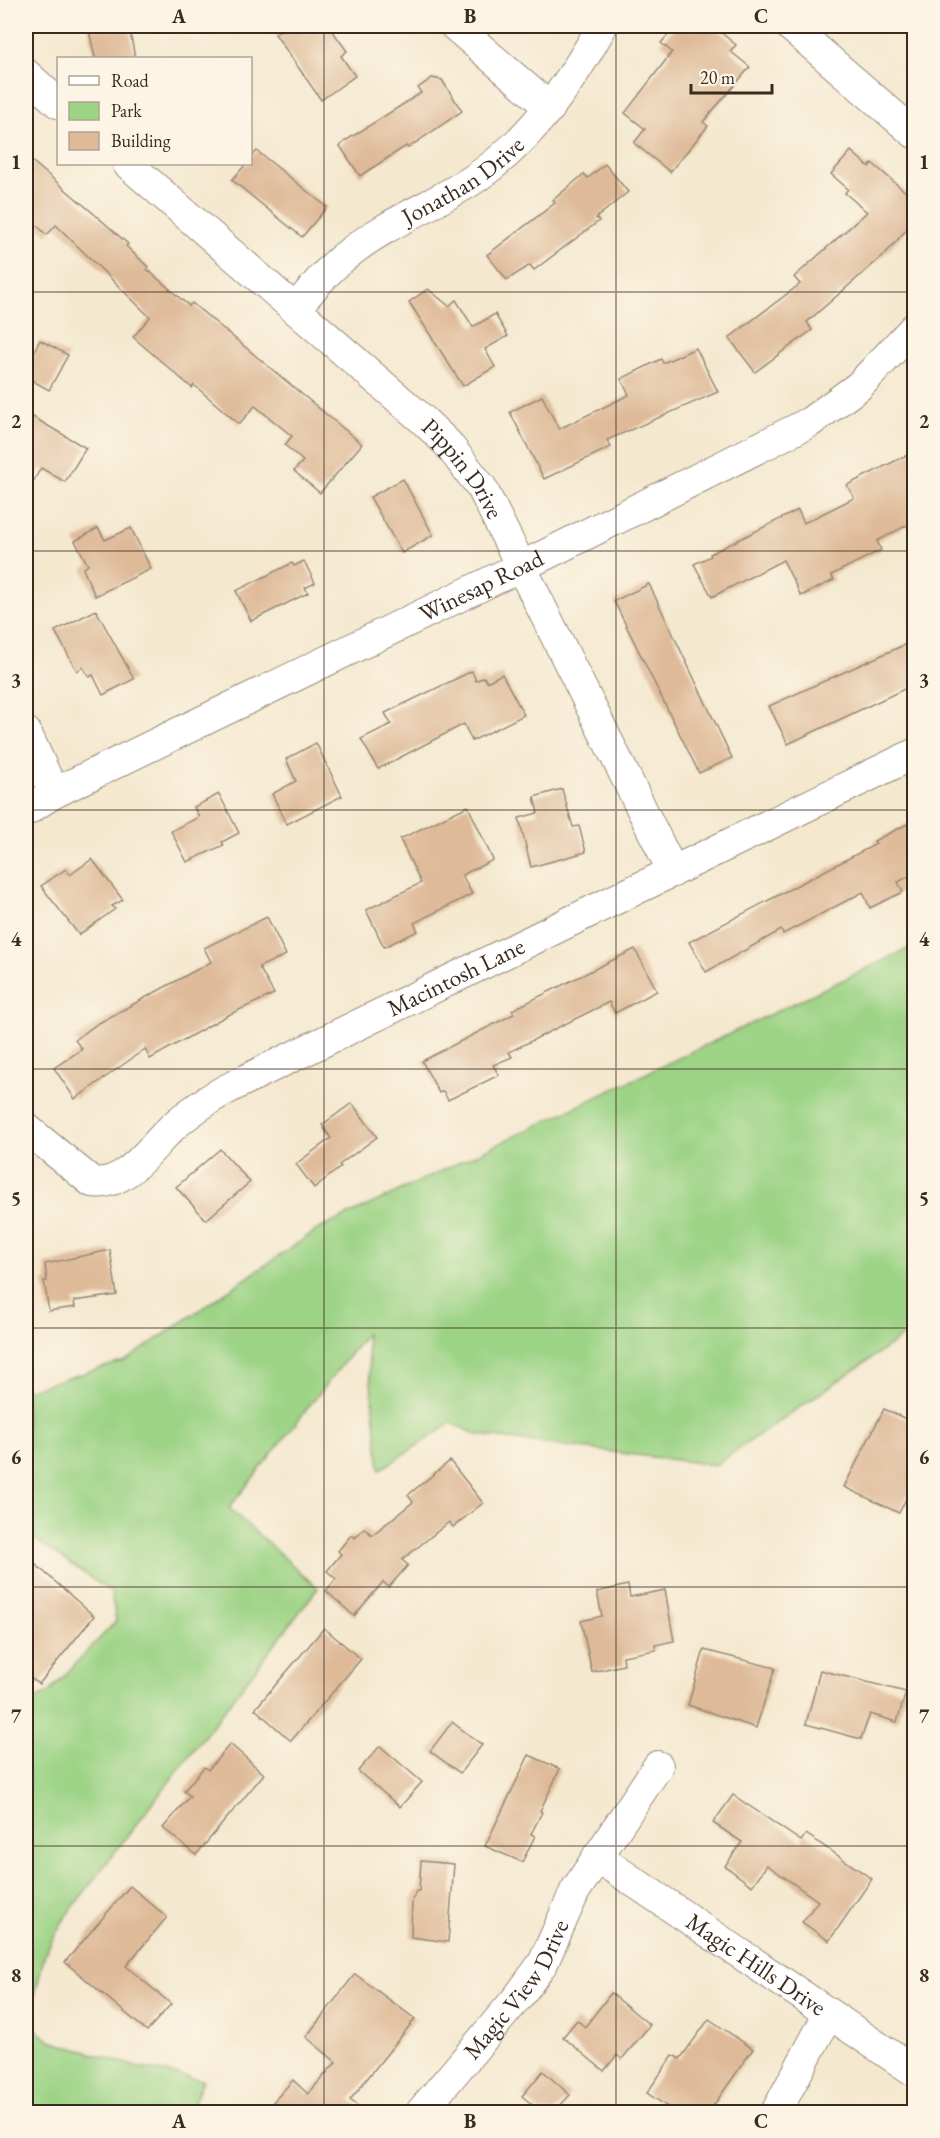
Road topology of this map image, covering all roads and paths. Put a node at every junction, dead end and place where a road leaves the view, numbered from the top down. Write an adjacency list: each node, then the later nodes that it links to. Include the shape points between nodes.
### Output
1 (455, 26): 6 (street)
2 (602, 26): 6 (street, Jonathan Drive)
3 (790, 26): 7 (street)
4 (26, 74): 5 (street)
5 (57, 102)
6 (550, 108): 9 (street, Jonathan Drive, via 472,180 348,253)
7 (915, 133)
8 (129, 165): 9 (street, Pippin Drive)
9 (295, 309): 11 (street, Pippin Drive, via 423,420 460,458 482,488)
10 (915, 328): 11 (street, Winesap Road, via 859,386 810,422)
11 (520, 567): 14 (street, Winesap Road); 16 (street, Pippin Drive)
12 (26, 732): 14 (street)
13 (915, 754): 16 (street, Macintosh Lane)
14 (54, 793): 15 (street, Winesap Road)
15 (26, 811)
16 (673, 872): 17 (street, Macintosh Lane, via 210,1099 175,1125 141,1159 103,1184 92,1182)
17 (26, 1128)
18 (658, 1766): 19 (street, Magic View Drive)
19 (597, 1857): 20 (street, Magic Hills Drive); 22 (street, Magic View Drive, via 575,1891 543,1963)
20 (828, 2015): 21 (street, Magic Hills Drive); 23 (street)
21 (915, 2071)
22 (421, 2112)
23 (776, 2112)

